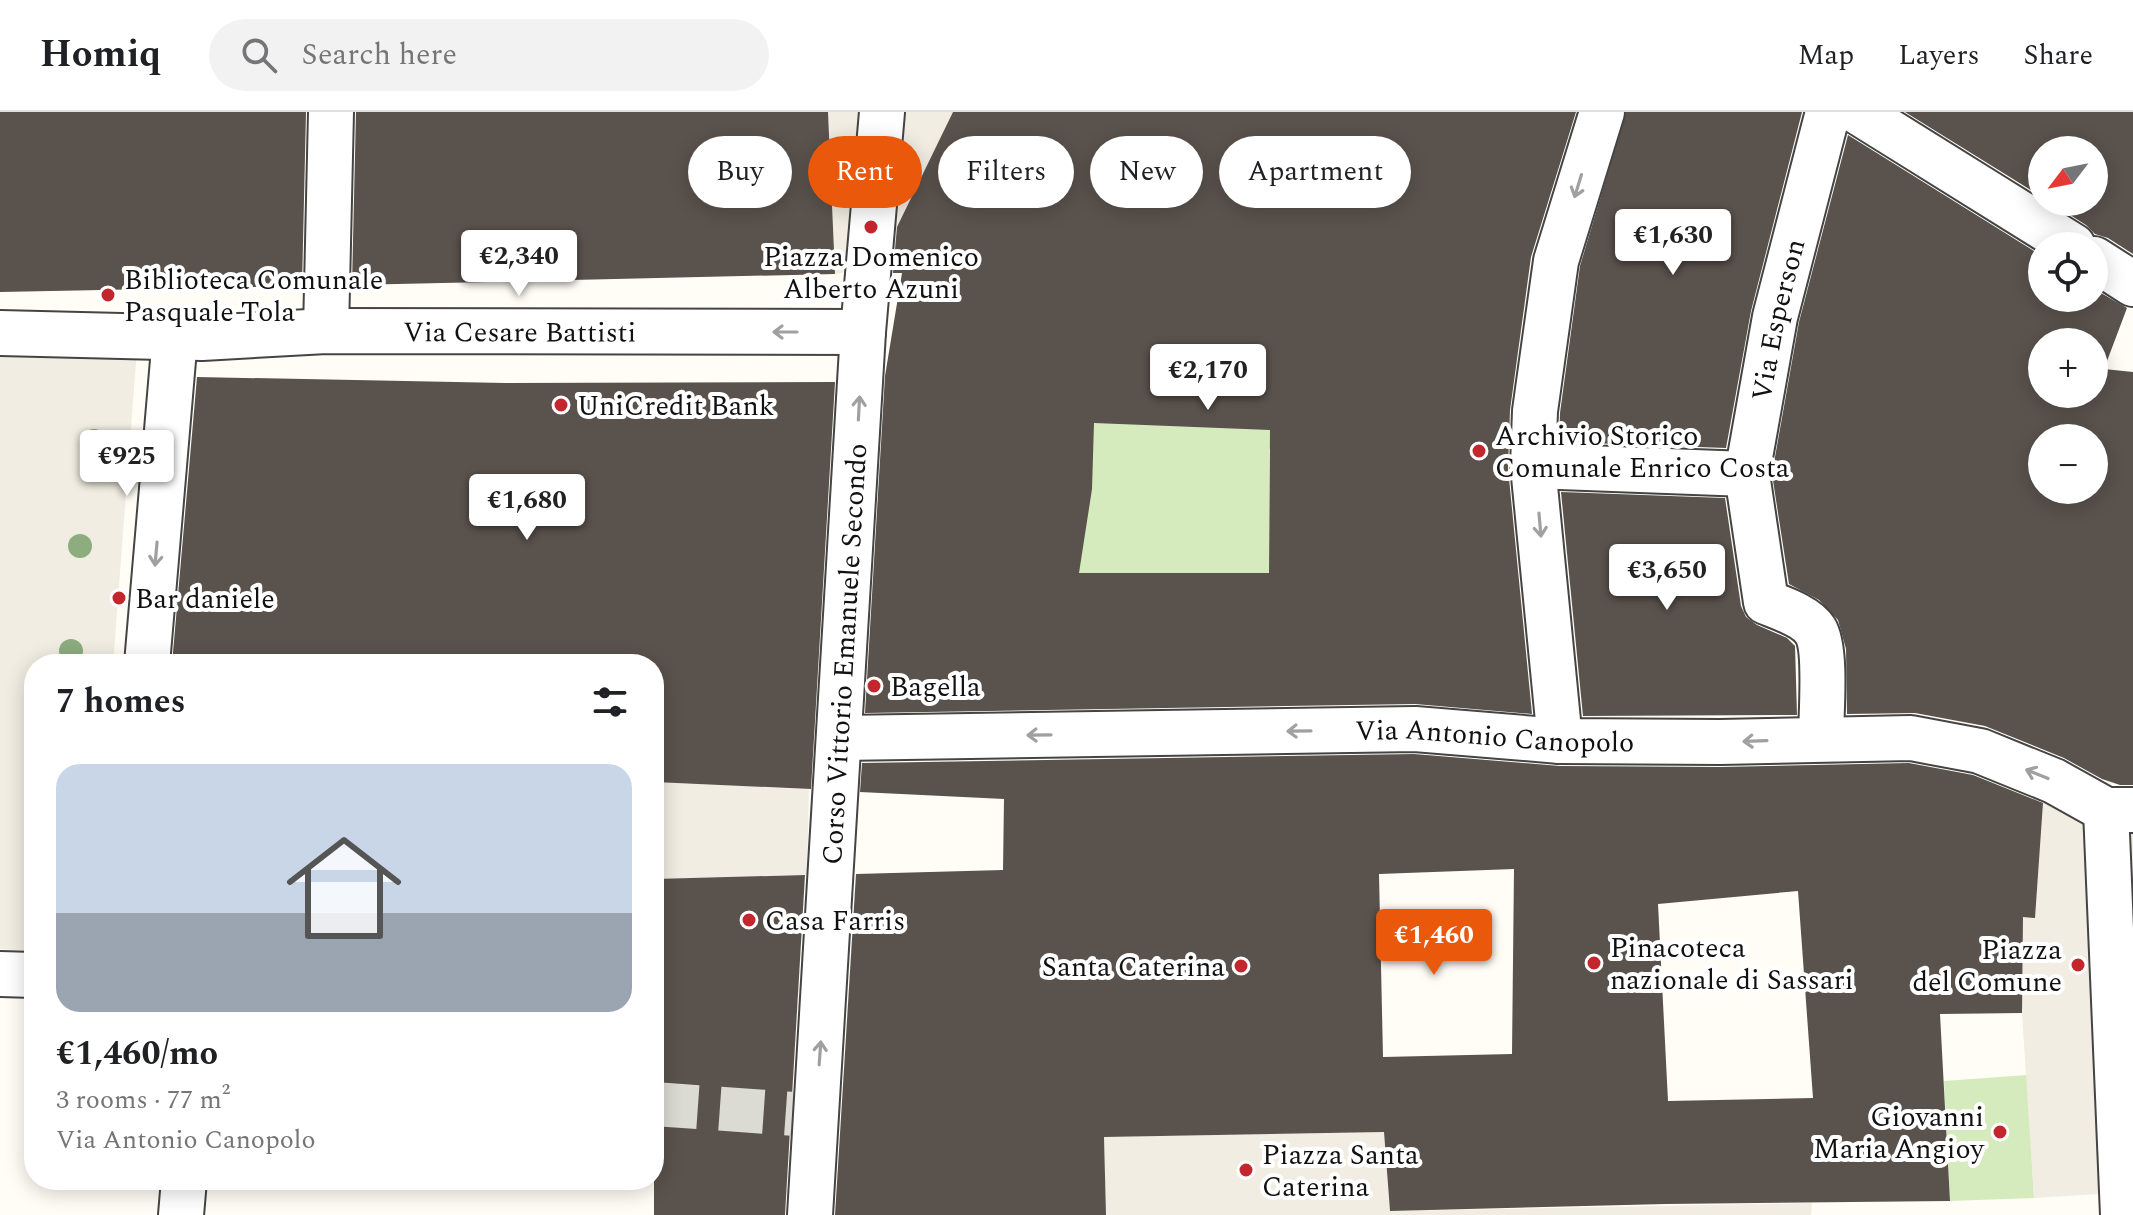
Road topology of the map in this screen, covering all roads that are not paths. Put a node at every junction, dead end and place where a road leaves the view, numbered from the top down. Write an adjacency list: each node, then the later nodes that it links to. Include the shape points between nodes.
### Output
1 (331, 112): 9 (street)
2 (1602, 112): 13 (street, one-way to 13, via 1556,261 1535,411)
3 (1828, 112): 14 (street, Via Esperson, via 1775,317)
4 (1858, 112): 6 (street)
5 (883, 113): 10 (street)
6 (2051, 232)
7 (2108, 268): 8 (street)
8 (2133, 284)
9 (326, 331): 10 (street, Via Cesare Battisti, one-way to 9); 12 (street, Via Cesare Battisti)
10 (863, 332): 16 (street, Corso Vittorio Emanuele Secondo, one-way to 10)
11 (0, 333): 12 (street, Via Cesare Battisti)
12 (175, 337): 15 (street, one-way to 15)
13 (1533, 466): 14 (street); 18 (street, one-way to 18)
14 (1747, 474): 17 (street, Via Esperson, via 1766,602 1815,630 1821,650)
15 (148, 654)
16 (841, 738): 18 (street, Via Antonio Canopolo, one-way to 16, via 1415,729); 24 (street, Corso Vittorio Emanuele Secondo, one-way to 16, via 805,1115)
17 (1821, 739): 18 (street, Via Antonio Canopolo, one-way to 18); 19 (street, Via Antonio Canopolo, one-way to 17, via 1980,751 1911,738)
18 (1560, 741)
19 (2120, 810): 25 (street)
20 (0, 974): 21 (street)
21 (24, 975)
22 (183, 1190): 23 (street)
23 (181, 1215)
24 (810, 1215)
25 (2123, 1215)

